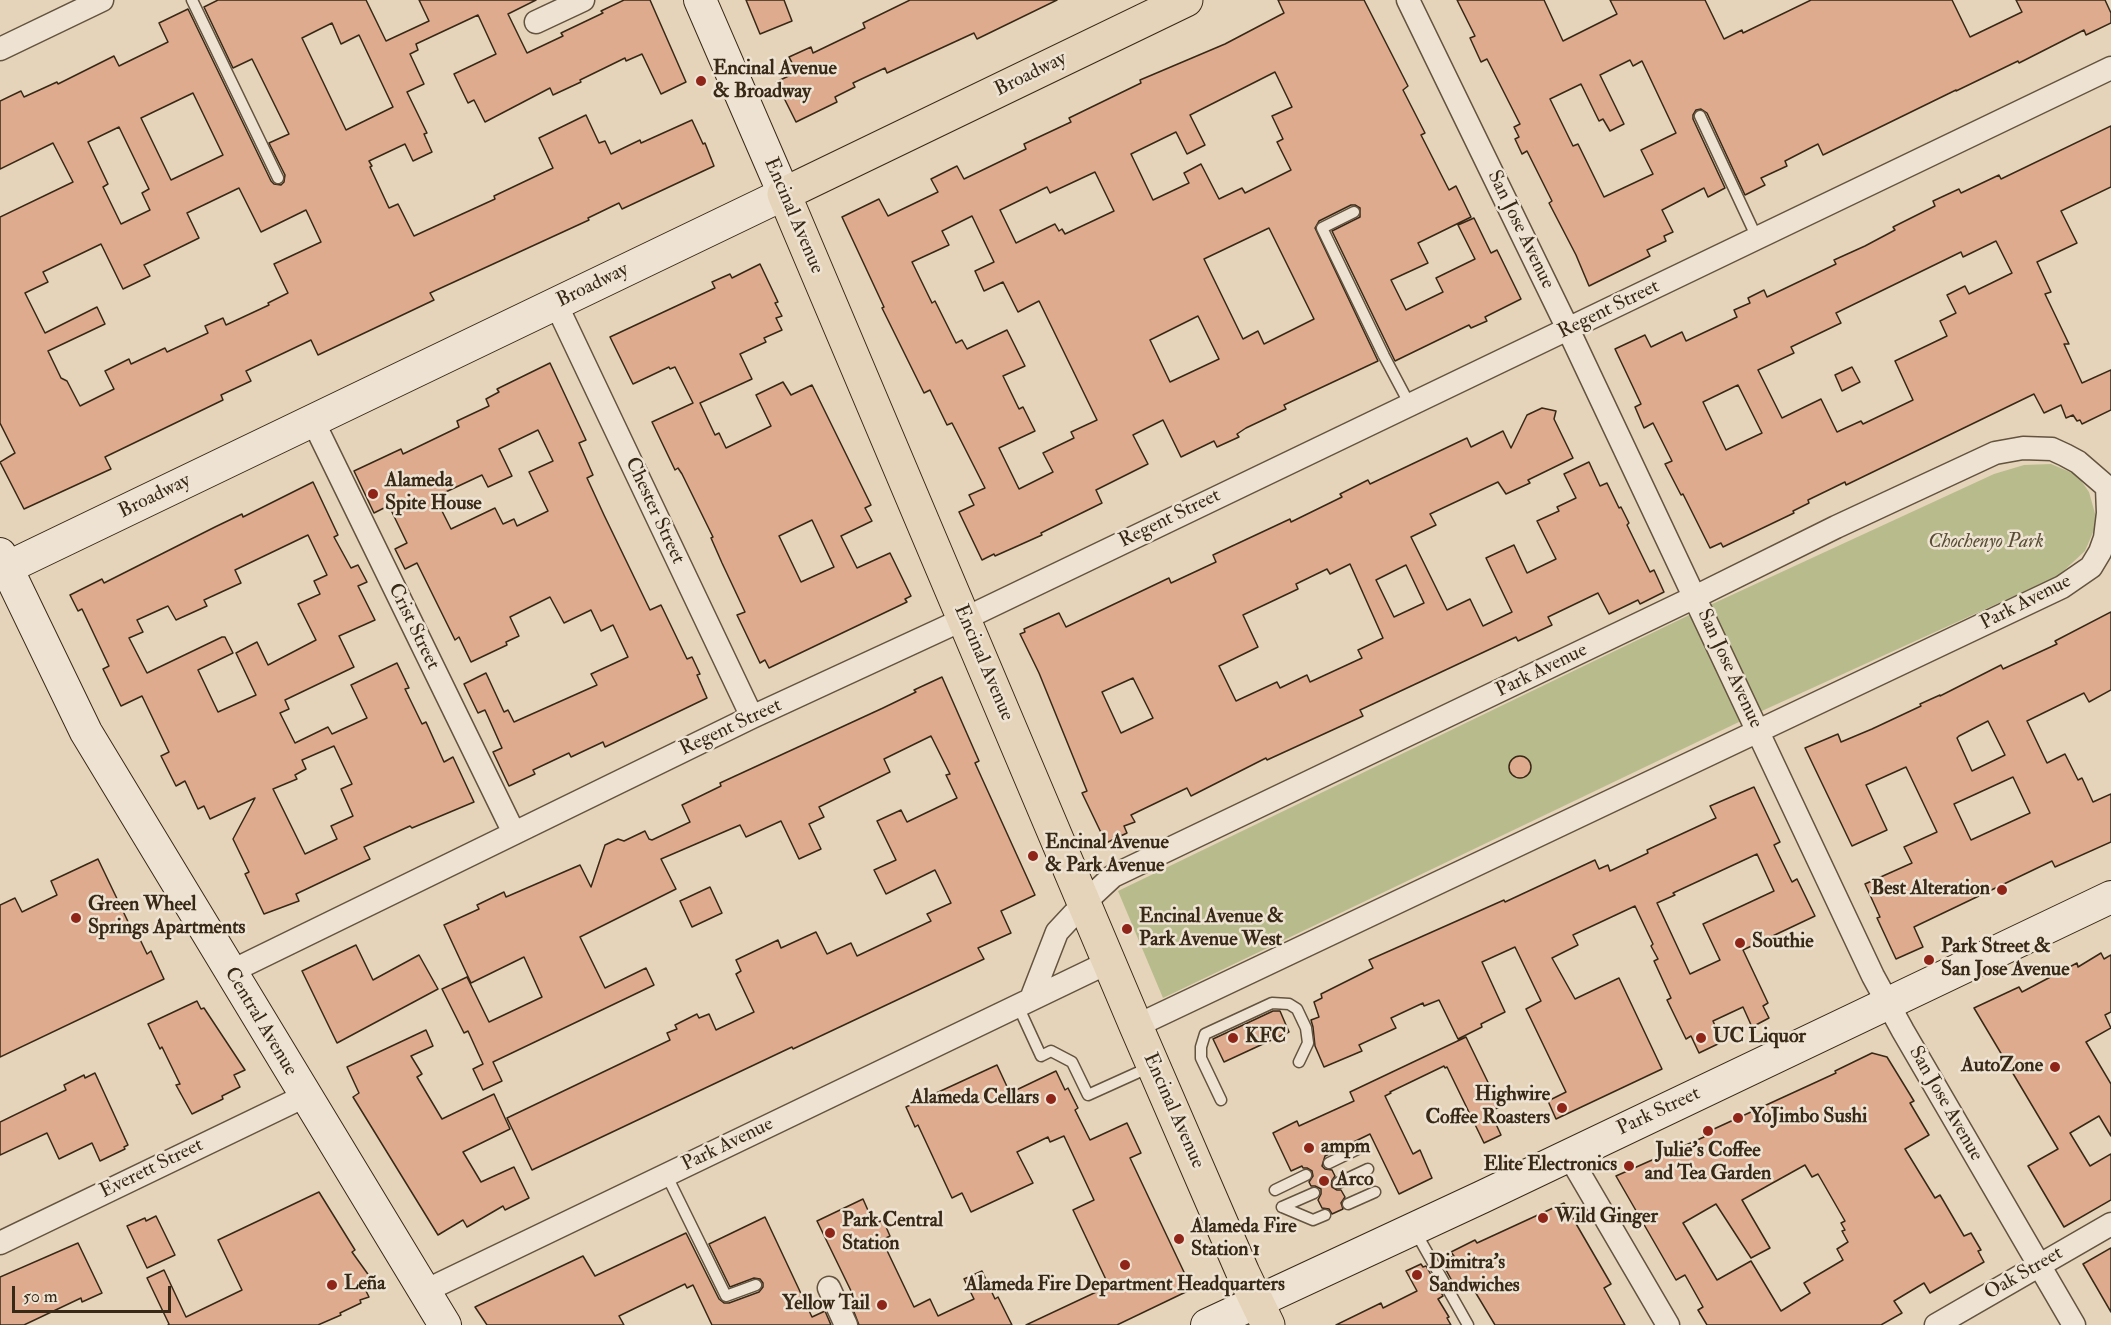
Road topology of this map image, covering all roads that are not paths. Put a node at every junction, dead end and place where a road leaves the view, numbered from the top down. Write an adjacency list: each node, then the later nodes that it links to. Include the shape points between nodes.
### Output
1 (102, 0): 8 (street)
2 (192, 0): 11 (lane)
3 (584, 0): 7 (street)
4 (700, 0): 12 (street, Encinal Avenue)
5 (1186, 0): 12 (main road, Broadway)
6 (1408, 0): 16 (street, San Jose Avenue)
7 (536, 22)
8 (0, 49)
9 (2111, 68): 14 (street, Regent Street)
10 (1700, 116): 14 (lane)
11 (278, 178)
12 (784, 194): 15 (street, Broadway); 22 (main road, Encinal Avenue)
13 (1354, 213): 17 (lane, via 1322,228)
14 (1757, 238): 16 (street, Regent Street)
15 (556, 304): 18 (street, Broadway); 23 (street, Chester Street)
16 (1568, 329): 17 (street, Regent Street); 21 (street, San Jose Avenue)
17 (1410, 405): 22 (street, Regent Street)
18 (313, 421): 20 (street, Broadway); 25 (street, Crist Street)
19 (2109, 486): 21 (street, Park Avenue, via 2078,462 2052,449 2023,447 1995,453); 24 (street, Park Avenue, via 2105,538 2091,567 2082,575)
20 (2, 564): 29 (street, Central Avenue, via 86,732)
21 (1695, 597): 24 (street, San Jose Avenue); 27 (street, Park Avenue, via 1113,876)
22 (964, 619): 23 (street, Regent Street); 27 (main road, Encinal Avenue)
23 (752, 717): 25 (street, Regent Street)
24 (1759, 732): 31 (street, San Jose Avenue); 32 (street, Park Avenue)
25 (514, 832): 29 (street, Regent Street)
26 (2111, 897): 31 (street, Park Street)
27 (1084, 903): 28 (main road, Encinal Avenue); 30 (street, Park Avenue, via 1058,932)
28 (1109, 962): 30 (street, Park Avenue); 32 (main road, Encinal Avenue)
29 (230, 972): 35 (street, Central Avenue)
30 (1025, 1003): 34 (lane, via 1041,1056 1051,1051 1072,1062 1088,1095); 41 (street, Park Avenue)
31 (1888, 1003): 38 (street, Park Street); 52 (street, San Jose Avenue)
32 (1136, 1026): 34 (main road, Encinal Avenue)
33 (1299, 1062): 36 (lane, via 1308,1042 1306,1028 1297,1009 1289,1004 1272,1003 1205,1034 1201,1058)
34 (1153, 1066): 56 (main road, Encinal Avenue)
35 (305, 1096): 51 (street, Everett Street); 55 (street, Central Avenue)
36 (1221, 1100)
37 (1362, 1147): 39 (lane)
38 (1568, 1154): 50 (street, Park Street); 61 (street)
39 (1329, 1163)
40 (1368, 1169): 43 (lane)
41 (666, 1174): 53 (lane, via 726,1296); 55 (street, Park Avenue)
42 (1306, 1175): 44 (lane)
43 (1338, 1183)
44 (1275, 1190)
45 (1375, 1192): 47 (lane)
46 (1314, 1193): 48 (lane, via 1282,1207 1313,1220)
47 (1348, 1204)
48 (1325, 1215)
49 (2111, 1224): 52 (street, Oak Street)
50 (1414, 1228): 56 (street, Park Street); 60 (lane)
51 (0, 1243)
52 (2040, 1265): 62 (street, Oak Street); 63 (street, San Jose Avenue)
53 (756, 1285)
54 (829, 1288): 58 (street)
55 (425, 1292): 57 (street, Central Avenue)
56 (1262, 1313): 59 (street, Park Street)
57 (445, 1325)
58 (846, 1325)
59 (1207, 1325)
60 (1468, 1325)
61 (1668, 1325)
62 (1936, 1325)
63 (2074, 1325)

